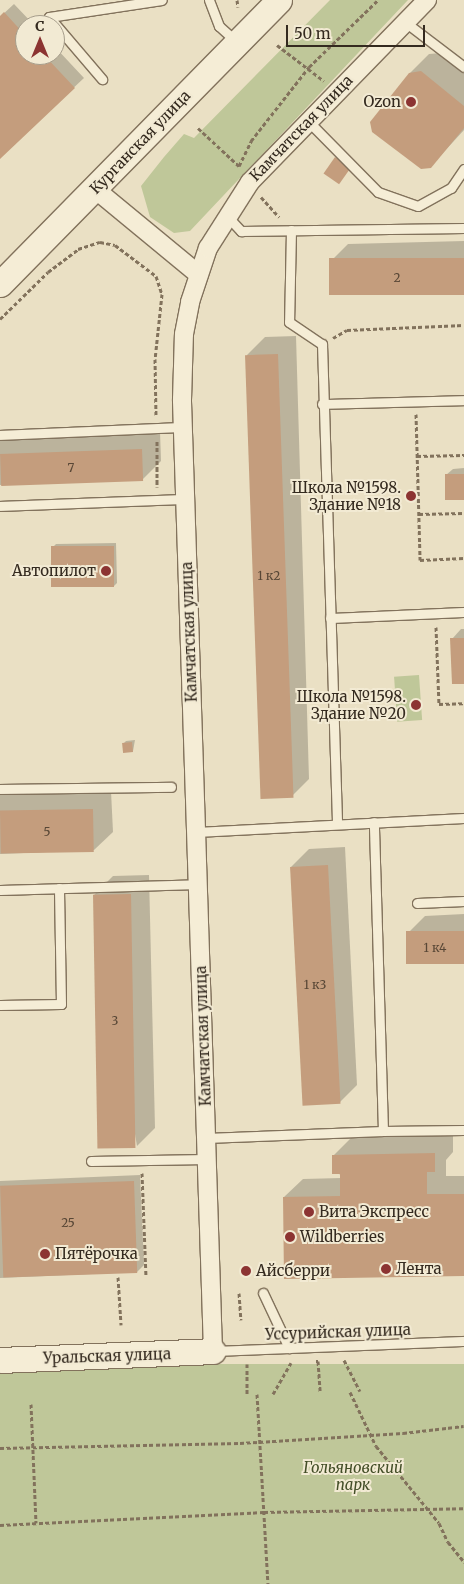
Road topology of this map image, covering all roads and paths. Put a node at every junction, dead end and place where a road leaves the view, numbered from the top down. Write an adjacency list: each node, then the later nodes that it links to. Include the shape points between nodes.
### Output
1 (162, 0): 13 (lane, via 49,17)
2 (209, 0): 9 (lane, via 219,26)
3 (237, 0): 7 (path)
4 (279, 0): 9 (street, Курганская улица)
5 (378, 0): 11 (path)
6 (427, 0): 8 (street, Камчатская улица)
7 (238, 7)
8 (405, 22): 12 (lane); 14 (street, Камчатская улица)
9 (237, 42): 18 (street, Курганская улица)
10 (277, 45): 11 (path)
11 (309, 67): 14 (path); 16 (path, via 251,141 238,166)
12 (464, 67)
13 (102, 78)
14 (335, 92): 15 (street, Камчатская улица)
15 (307, 120): 17 (lane, via 378,192 418,206 451,188); 20 (street, Камчатская улица, via 250,182)
16 (198, 128)
17 (464, 169)
18 (95, 189): 23 (street); 24 (street, Курганская улица)
19 (261, 197): 22 (path)
20 (226, 216): 22 (lane, via 241,231); 23 (street, Камчатская улица)
21 (464, 228): 22 (lane)
22 (291, 230): 27 (lane, via 289,322)
23 (198, 274): 31 (street, Камчатская улица, via 184,334)
24 (0, 284)
25 (0, 319): 32 (path, via 48,272 78,250 100,242 115,245 156,276 162,294 155,359)
26 (464, 325): 27 (path, via 347,330)
27 (322, 344): 30 (lane)
28 (464, 400): 29 (lane)
29 (415, 401): 30 (lane); 35 (path)
30 (322, 404): 44 (lane)
31 (182, 426): 32 (lane); 36 (street, Камчатская улица)
32 (156, 428): 33 (lane); 37 (path)
33 (0, 435)
34 (464, 455): 35 (path)
35 (417, 456): 40 (path)
36 (185, 499): 37 (lane); 51 (street, Камчатская улица)
37 (158, 500): 38 (lane)
38 (0, 506)
39 (464, 513): 40 (path)
40 (419, 514): 41 (path, via 420,560)
41 (464, 558)
42 (464, 612): 43 (lane)
43 (435, 613): 44 (lane); 45 (path, via 439,704)
44 (330, 618): 50 (lane)
45 (464, 702)
46 (172, 787): 47 (lane)
47 (0, 789)
48 (464, 818): 49 (lane)
49 (374, 822): 50 (lane); 59 (lane)
50 (337, 824): 51 (lane)
51 (196, 832): 52 (street, Камчатская улица)
52 (198, 884): 53 (lane); 60 (street, Камчатская улица)
53 (59, 888): 54 (lane); 57 (lane, via 61,1004)
54 (0, 890)
55 (464, 901): 56 (lane)
56 (417, 903)
57 (0, 1005)
58 (464, 1130): 59 (lane)
59 (383, 1131): 60 (lane)
60 (206, 1138): 61 (street, Камчатская улица)
61 (207, 1159): 62 (lane); 72 (street, Камчатская улица)
62 (142, 1160): 63 (lane); 64 (path)
63 (91, 1161)
64 (146, 1275)
65 (118, 1276): 69 (path)
66 (263, 1293): 71 (lane)
67 (239, 1294): 68 (path)
68 (241, 1320)
69 (121, 1325)
70 (464, 1341): 71 (lane, Уссурийская улица)
71 (289, 1348): 72 (lane, Уссурийская улица)
72 (213, 1351): 73 (street, Уральская улица)
73 (0, 1360)
74 (337, 1360): 82 (path, via 346,1360)
75 (318, 1361): 76 (path); 78 (path); 83 (path)
76 (328, 1361)
77 (300, 1362): 80 (path)
78 (309, 1362)
79 (282, 1363): 80 (path)
80 (292, 1363): 87 (path)
81 (254, 1364): 85 (path, via 245,1364)
82 (360, 1391)
83 (320, 1392)
84 (350, 1392): 90 (path)
85 (247, 1394)
86 (257, 1394): 91 (path)
87 (273, 1394)
88 (31, 1404): 93 (path)
89 (464, 1426): 90 (path)
90 (371, 1435): 91 (path); 94 (path, via 387,1461)
91 (259, 1442): 93 (path); 96 (path)
92 (0, 1448): 93 (path)
93 (33, 1448): 97 (path)
94 (426, 1508): 95 (path); 96 (path); 99 (path, via 440,1523 448,1542)
95 (464, 1508)
96 (264, 1512): 97 (path); 100 (path)
97 (36, 1523): 98 (path)
98 (0, 1525)
99 (464, 1562)
100 (268, 1584)

